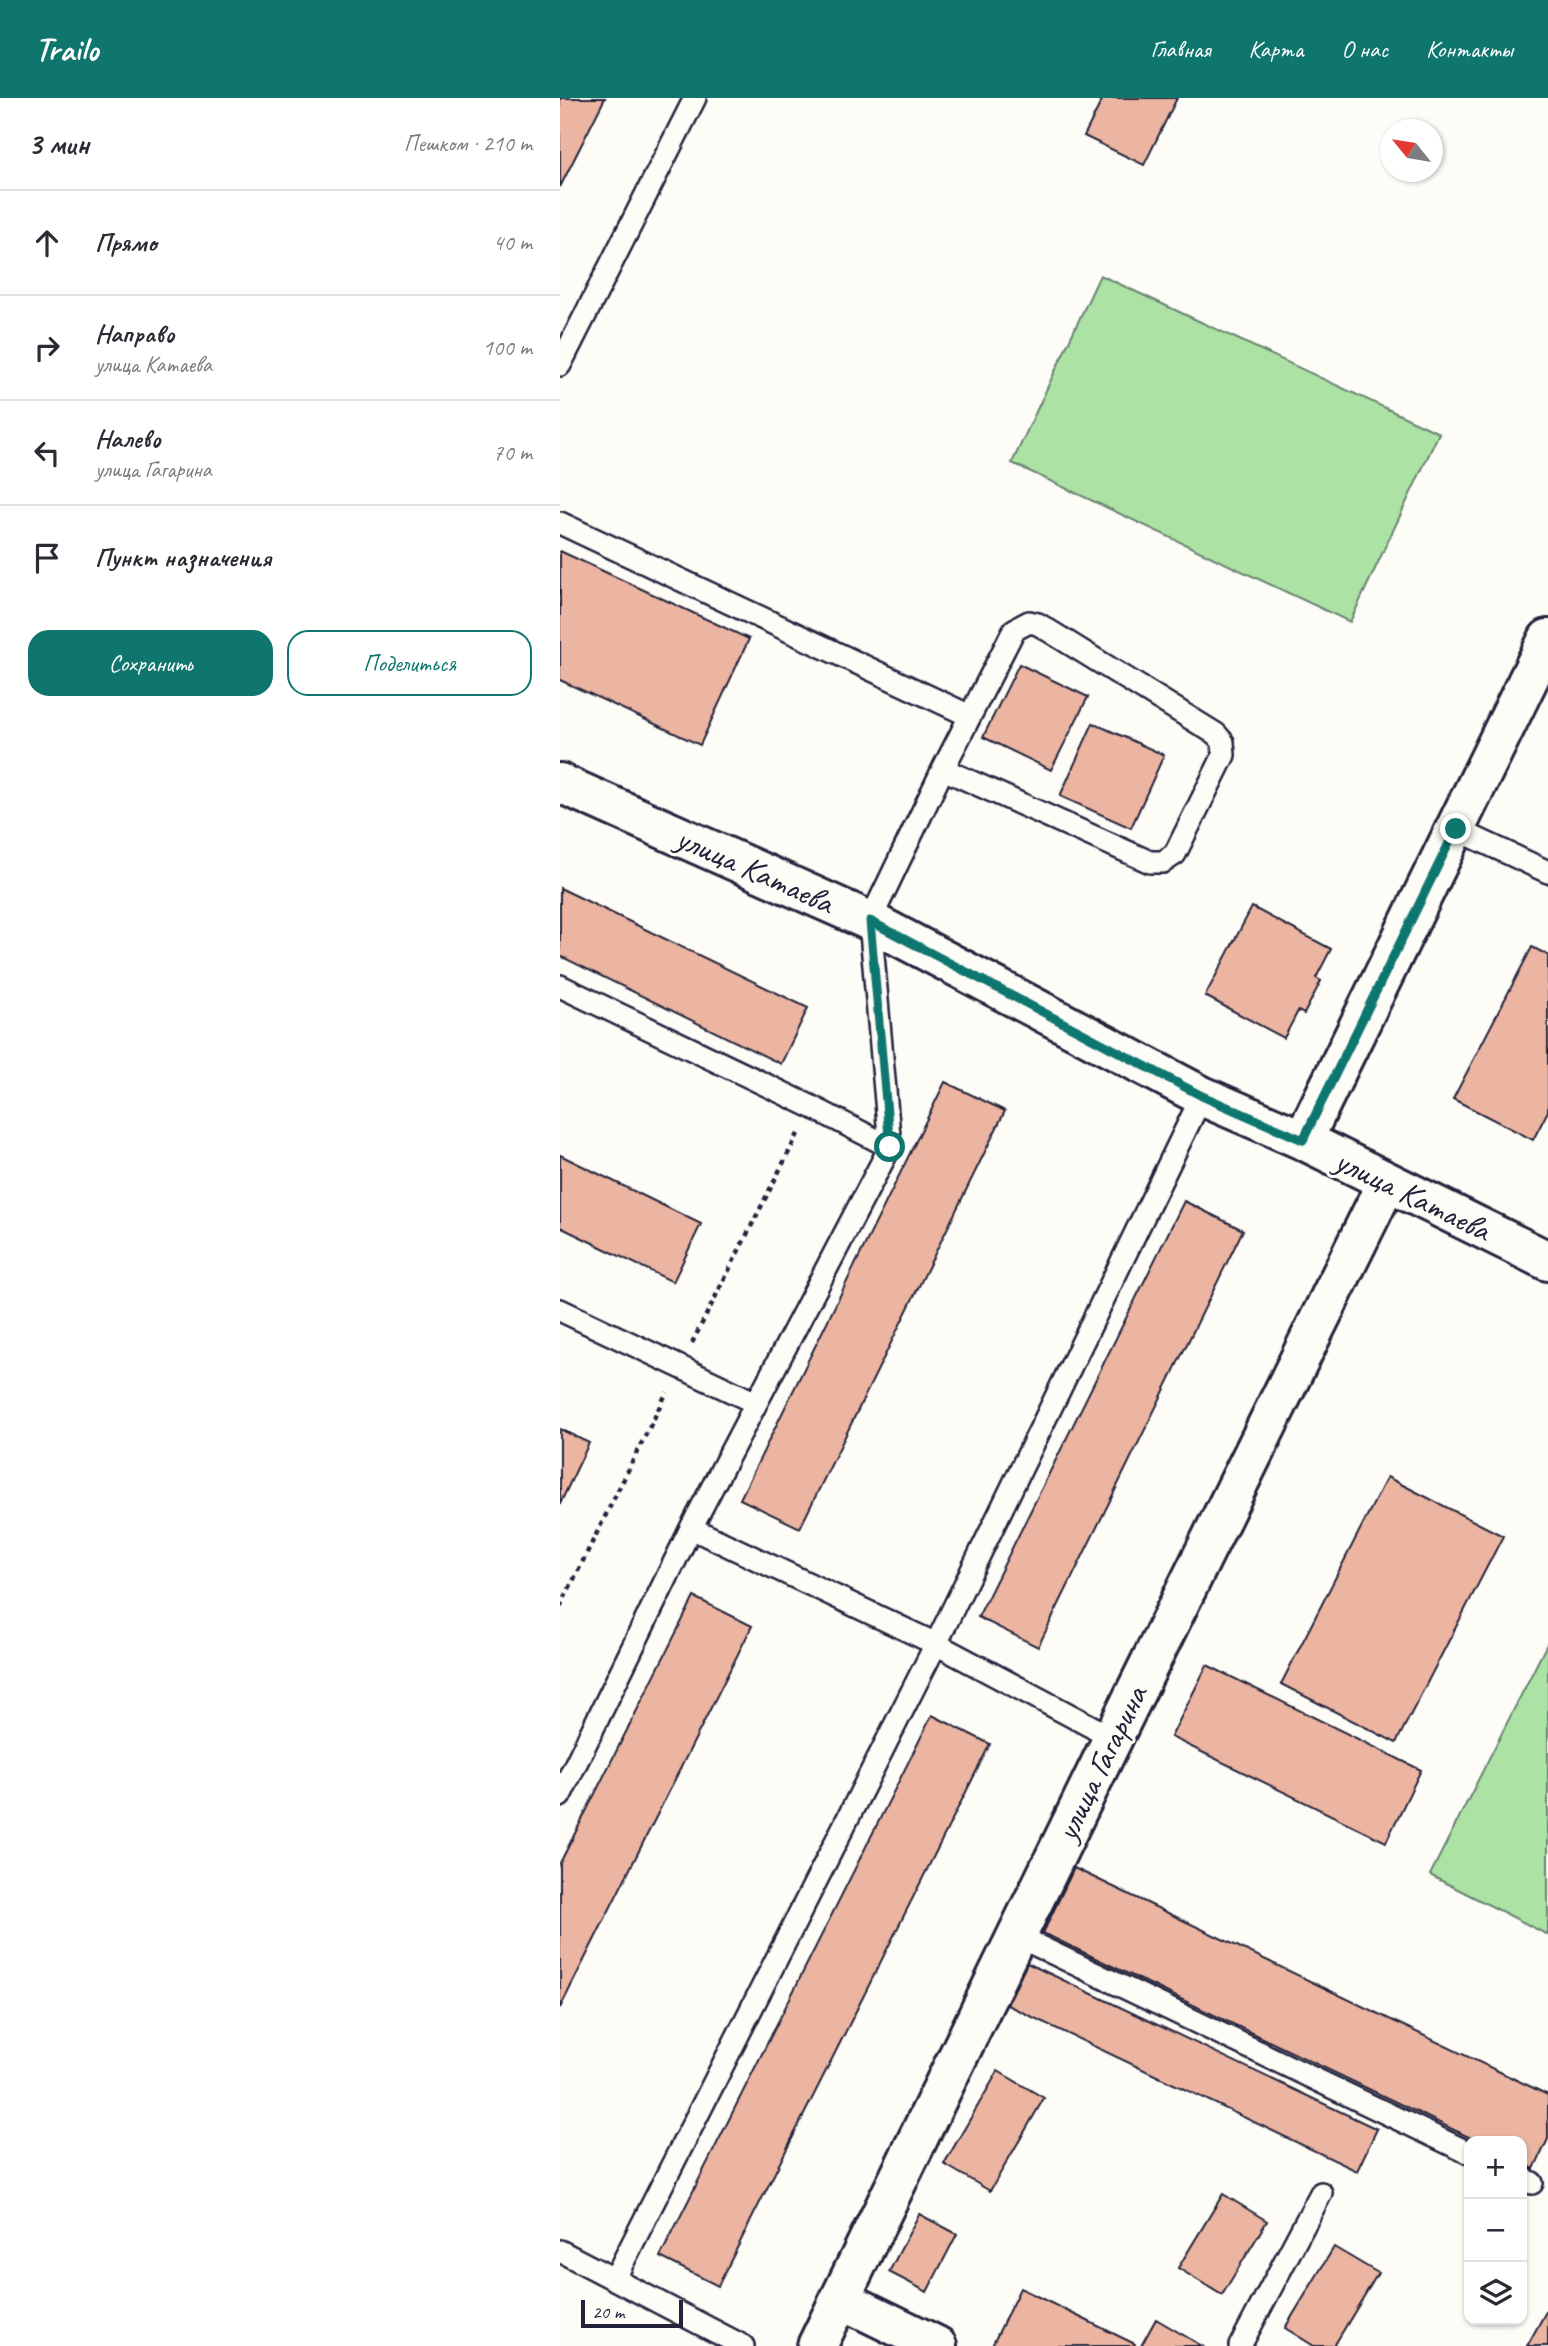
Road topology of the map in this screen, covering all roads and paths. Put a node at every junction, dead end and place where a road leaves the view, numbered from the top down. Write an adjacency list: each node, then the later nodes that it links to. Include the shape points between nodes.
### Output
1 (695, 98): 2 (lane)
2 (560, 365)
3 (560, 523): 5 (lane)
4 (1548, 639): 8 (street)
5 (970, 716): 6 (lane); 6 (lane, via 1014,630 1029,622 1216,734 1223,742 1224,755 1175,854 1163,862 1150,862)
6 (943, 769): 10 (lane)
7 (560, 783): 10 (street, улица Катаева)
8 (1456, 829): 9 (lane); 13 (street)
9 (1548, 872)
10 (870, 921): 12 (street, улица Катаева); 14 (lane)
11 (560, 986): 14 (lane)
12 (1202, 1096): 13 (street, улица Катаева); 20 (lane)
13 (1303, 1140): 15 (street, улица Катаева)
14 (890, 1147): 18 (lane)
15 (1387, 1182): 16 (street, улица Катаева); 21 (street, улица Гагарина)
16 (1548, 1261)
17 (560, 1310): 18 (lane)
18 (756, 1403): 19 (lane)
19 (691, 1528): 20 (lane); 22 (lane)
20 (936, 1644): 21 (lane); 27 (lane)
21 (1113, 1738): 23 (street, улица Гагарина)
22 (560, 1796)
23 (1017, 1937): 24 (lane); 28 (street, улица Гагарина)
24 (1464, 2151)
25 (1321, 2193): 32 (lane)
26 (560, 2251): 27 (lane)
27 (615, 2278): 29 (lane)
28 (841, 2299): 30 (street, улица Гагарина); 31 (street)
29 (743, 2346)
30 (817, 2346)
31 (937, 2346)
32 (1240, 2346)

